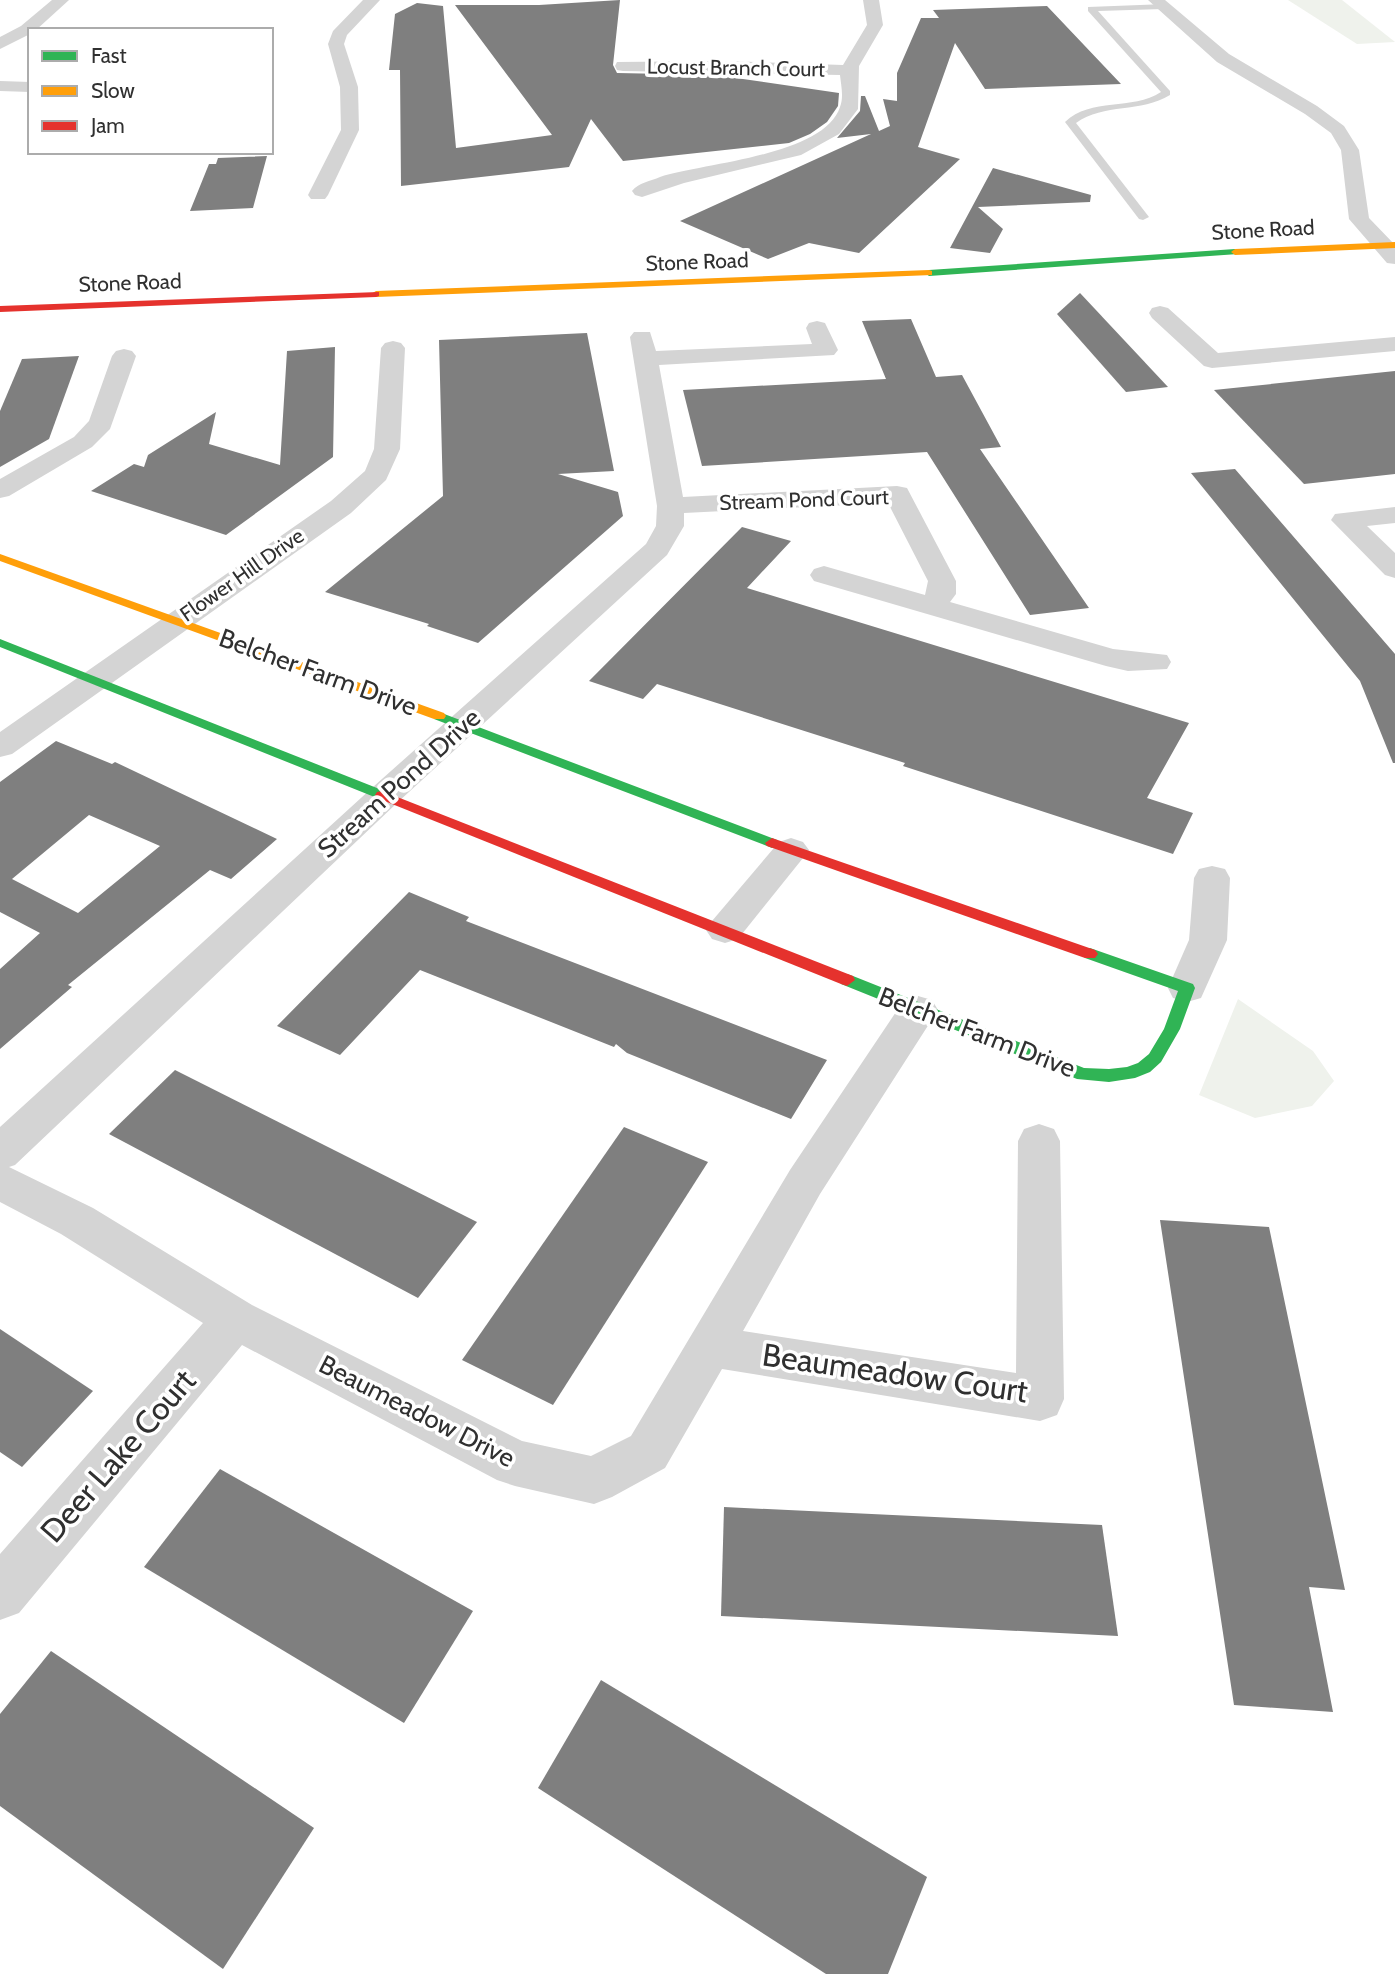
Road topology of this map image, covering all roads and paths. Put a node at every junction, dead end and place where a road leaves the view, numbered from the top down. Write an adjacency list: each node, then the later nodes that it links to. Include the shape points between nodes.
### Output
1 (61, 0): 5 (street)
2 (372, 0): 11 (street, via 339,34 336,44 349,88 350,130)
3 (871, 0): 7 (street, via 876,25)
4 (1159, 3): 12 (lane, via 1091,9 1167,93 1080,114 1070,122); 13 (street, via 1223,58 1338,130 1350,150 1359,219)
5 (0, 44)
6 (623, 66): 7 (street, Locust Branch Court)
7 (849, 70): 10 (street, via 847,113 828,133 765,160)
8 (0, 86): 9 (street)
9 (28, 88)
10 (642, 191)
11 (318, 195)
12 (1143, 217)
13 (1389, 255): 14 (street, Stone Road, via 1263,250 915,274)
14 (0, 309)
15 (1160, 313): 17 (street, via 1212,361)
16 (817, 328): 21 (street, Stream Pond Drive, via 825,350 644,348)
17 (1395, 344)
18 (393, 348): 27 (street, Flower Hill Drive, via 387,449 377,474 341,507)
19 (124, 356): 20 (street, via 101,424 83,442)
20 (0, 490)
21 (671, 506): 26 (street, Stream Pond Court, via 897,494 942,581); 31 (street, Stream Pond Drive, via 670,526 657,549)
22 (1395, 514): 24 (street, via 1345,520)
23 (0, 557): 27 (street, Belcher Farm Drive)
24 (1395, 569)
25 (824, 575): 26 (street)
26 (933, 606): 29 (street, via 1106,657)
27 (176, 621): 30 (street, Flower Hill Drive); 31 (street, Belcher Farm Drive)
28 (0, 643): 30 (street, Belcher Farm Drive)
29 (1156, 662)
30 (96, 679): 32 (street, Flower Hill Drive); 33 (street, Belcher Farm Drive)
31 (463, 725): 33 (street, Stream Pond Drive); 34 (street, Belcher Farm Drive)
32 (0, 747)
33 (385, 795): 36 (street, Belcher Farm Drive); 40 (street, Stream Pond Drive)
34 (791, 850): 36 (street); 37 (street, Belcher Farm Drive)
35 (1212, 878): 37 (street, Belcher Farm Drive, via 1208,940)
36 (725, 930): 38 (street, Belcher Farm Drive)
37 (1187, 988): 38 (street, Belcher Farm Drive, via 1160,1055 1141,1073 1112,1079 1083,1074)
38 (918, 1010): 43 (street, Beaumeadow Drive, via 806,1182)
39 (1039, 1141): 43 (street, Beaumeadow Court, via 1040,1399)
40 (0, 1153)
41 (0, 1182): 42 (street, Beaumeadow Drive, via 77,1221)
42 (236, 1318): 43 (street, Beaumeadow Drive, via 515,1463 594,1480 648,1452); 44 (street, Deer Lake Court)
43 (708, 1346)
44 (0, 1594)

